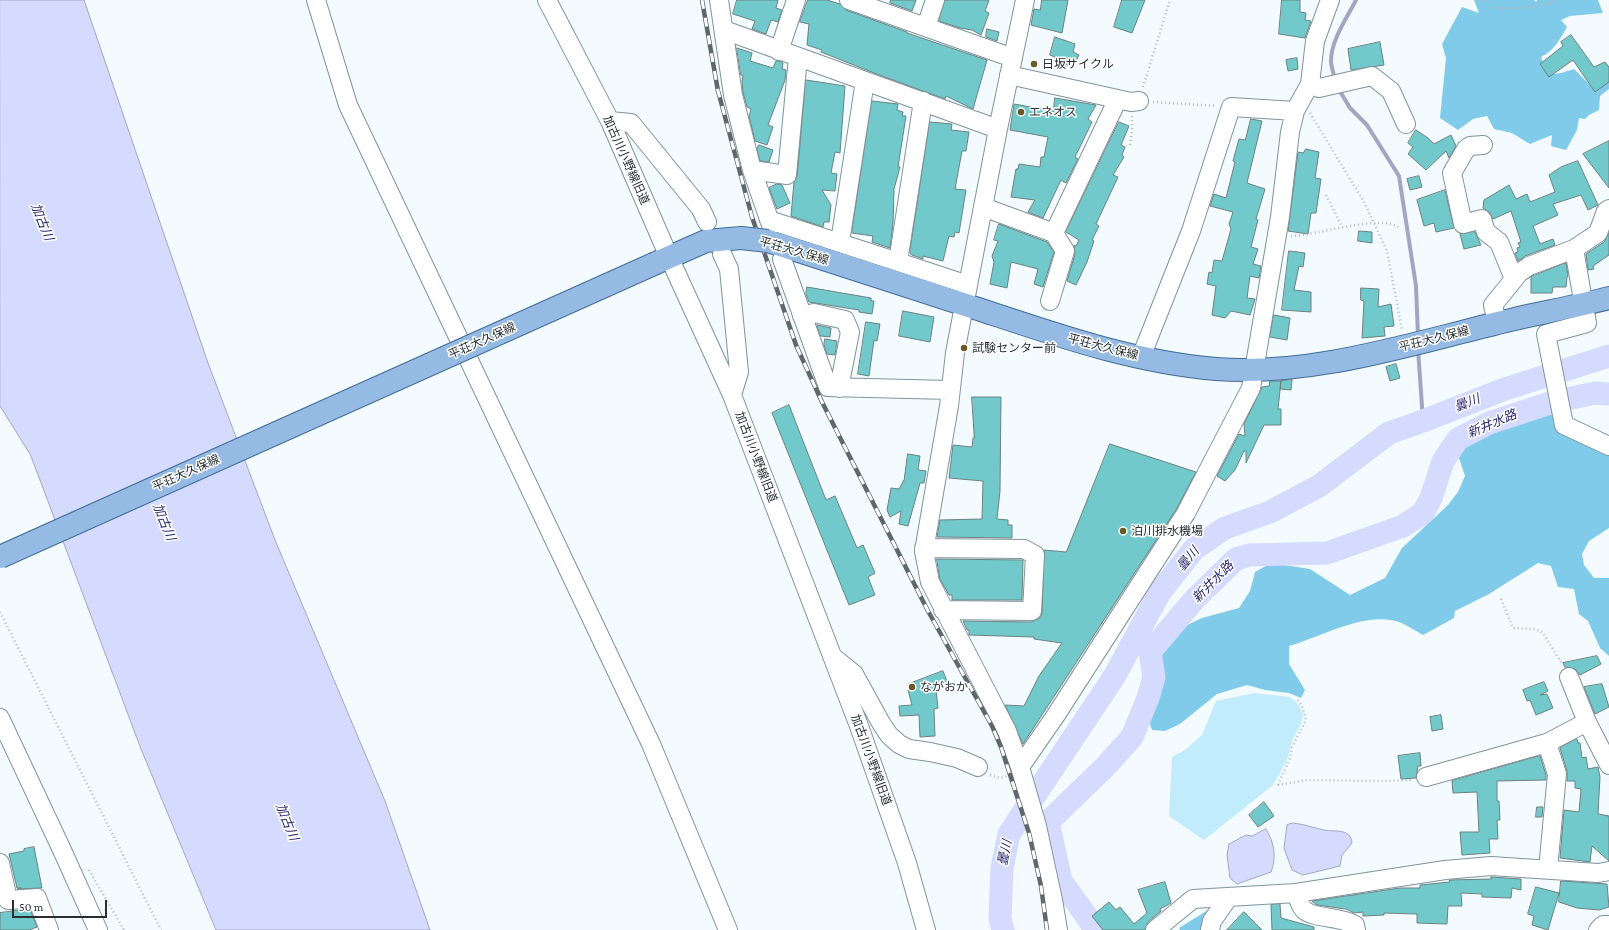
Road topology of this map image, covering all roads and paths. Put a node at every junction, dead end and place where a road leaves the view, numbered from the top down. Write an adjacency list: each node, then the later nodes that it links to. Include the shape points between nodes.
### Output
1 (316, 0): 85 (street, via 348,105 652,744)
2 (547, 0): 23 (street, 加古川小野線旧道)
3 (719, 0): 13 (street)
4 (796, 0): 14 (street)
5 (935, 0): 12 (street)
6 (1025, 0): 16 (street)
7 (1170, 0): 21 (path)
8 (1330, 0): 19 (street, via 1315,41)
9 (1480, 0): 10 (path, via 1499,8 1509,9)
10 (1556, 0)
11 (858, 2): 12 (street)
12 (926, 27): 16 (street)
13 (724, 30): 14 (street); 28 (street, via 733,95)
14 (780, 50): 15 (street)
15 (798, 57): 18 (street); 28 (street, via 787,175)
16 (1013, 58): 17 (street)
17 (1009, 75): 21 (street); 25 (street)
18 (865, 80): 20 (street); 39 (street)
19 (1302, 98): 22 (street); 24 (street, via 1319,88 1372,76 1391,91); 33 (path, via 1364,202); 38 (street, via 1290,132)
20 (922, 101): 25 (street); 44 (street)
21 (1128, 103): 22 (path); 26 (path, via 1132,131); 37 (street)
22 (1231, 107): 53 (street, via 1191,231)
23 (610, 121): 32 (street, via 631,123 701,209); 43 (street, 加古川小野線旧道)
24 (1406, 124)
25 (998, 129): 30 (street)
26 (1130, 145)
27 (1483, 145): 45 (street, via 1470,146 1466,149 1452,173 1458,206 1463,224 1482,219 1486,232 1499,242)
28 (752, 170): 36 (street)
29 (1326, 195): 34 (path)
30 (983, 207): 37 (street); 46 (street)
31 (1609, 209): 40 (street, via 1598,233)
32 (707, 222)
33 (1373, 224): 34 (path); 35 (path, via 1386,222); 52 (path, via 1387,251)
34 (1342, 227): 38 (path, via 1293,236)
35 (1399, 228)
36 (769, 229): 39 (street); 43 (main road, 平荘大久保線, bridge, via 741,238 706,241); 46 (main road, 平荘大久保線)
37 (1054, 233): 47 (street, via 1065,251)
38 (1277, 234): 54 (street)
39 (840, 242): 44 (street)
40 (1574, 249): 45 (street, via 1529,266); 49 (street)
41 (722, 254): 57 (street, via 729,269 739,372)
42 (782, 259): 50 (street)
43 (662, 260): 57 (street, 加古川小野線旧道); 60 (main road, 平荘大久保線, bridge)
44 (898, 262): 46 (street)
45 (1514, 279): 51 (street, via 1493,305)
46 (966, 295): 53 (main road, 平荘大久保線, via 1073,341); 56 (street)
47 (1055, 295)
48 (1609, 298): 49 (main road, 平荘大久保線)
49 (1584, 304): 51 (main road, 平荘大久保線); 58 (street, via 1587,323 1546,334 1564,425)
50 (802, 316): 55 (street); 55 (street, via 814,313 845,320 850,332)
51 (1497, 323): 52 (main road, 平荘大久保線)
52 (1414, 341): 54 (main road, 平荘大久保線, via 1374,354)
53 (1141, 357): 54 (main road, 平荘大久保線, via 1216,369)
54 (1255, 370): 72 (street, via 1251,388 1186,513)
55 (833, 388): 56 (street)
56 (950, 390): 59 (street)
57 (732, 395): 64 (street, 加古川小野線旧道)
58 (1609, 446)
59 (924, 548): 62 (street, via 930,582); 62 (street, via 1024,548 1035,556 1032,611)
60 (0, 557)
61 (1501, 599): 65 (path, via 1513,628 1536,629 1543,633)
62 (944, 610): 72 (street, via 1007,731)
63 (0, 612): 84 (path)
64 (832, 656): 71 (street, via 854,674 881,724 898,744 909,749 956,758); 86 (street, 加古川小野線旧道, via 907,863)
65 (1569, 677): 68 (street)
66 (1296, 698): 73 (path, via 1302,706 1306,720 1292,747 1278,785 1307,780 1380,781)
67 (0, 718): 82 (street)
68 (1587, 722): 69 (street); 70 (street)
69 (1547, 743): 73 (street); 76 (street, via 1557,774)
70 (1609, 765)
71 (978, 767): 72 (path, via 1000,778)
72 (1021, 771): 87 (street, via 1037,826)
73 (1426, 777)
74 (0, 863): 81 (street, via 8,900 37,898)
75 (87, 867): 83 (path)
76 (1548, 868): 77 (street); 78 (street, via 1492,866 1445,870)
77 (1609, 873)
78 (1296, 893): 79 (street); 90 (street, via 1303,909 1312,914 1346,920 1355,925)
79 (1228, 898): 88 (street, via 1193,899); 89 (street, via 1212,921)
80 (1609, 926): 91 (street, via 1603,925)
81 (49, 930)
82 (98, 930)
83 (124, 930)
84 (161, 930)
85 (728, 930)
86 (926, 930)
87 (1058, 930)
88 (1155, 930)
89 (1210, 930)
90 (1356, 930)
91 (1598, 930)

